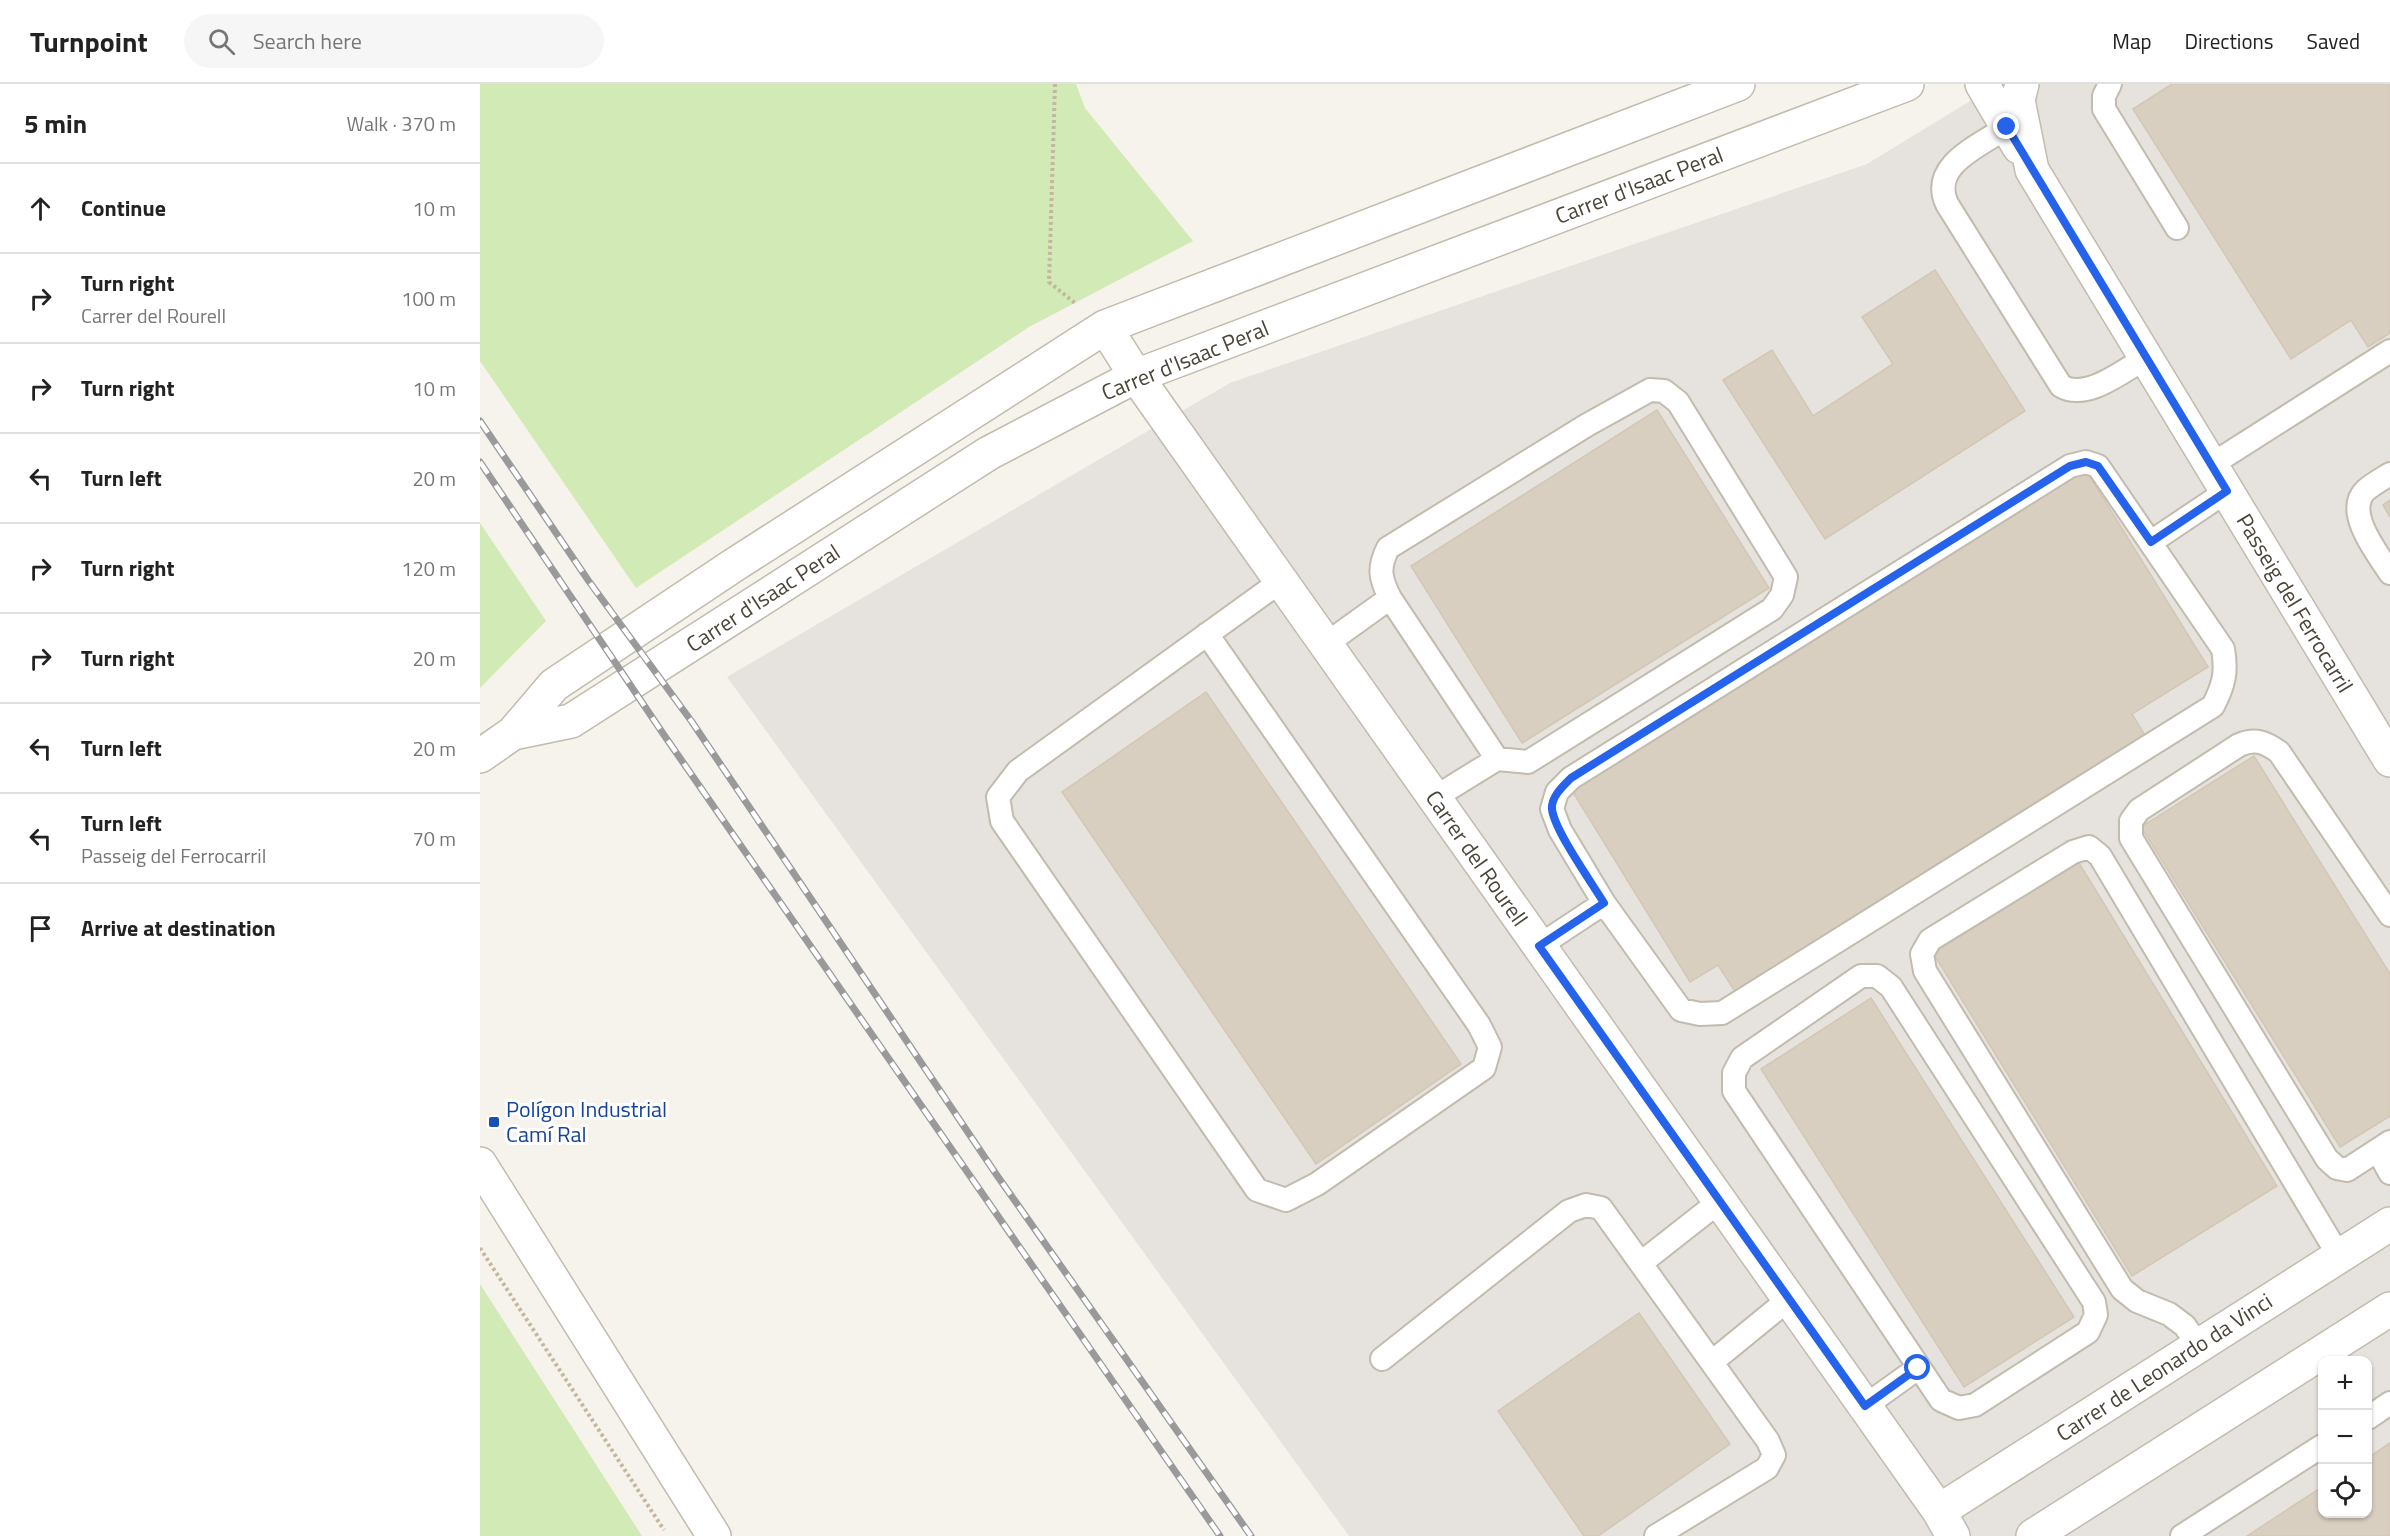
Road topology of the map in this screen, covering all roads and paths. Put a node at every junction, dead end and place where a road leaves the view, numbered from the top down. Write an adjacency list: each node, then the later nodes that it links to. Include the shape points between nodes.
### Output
1 (1055, 84): 10 (path, via 1049,282)
2 (1738, 84): 10 (street, Carrer d'Isaac Peral)
3 (1907, 84): 13 (street, Carrer d'Isaac Peral)
4 (1982, 84): 7 (street, Passeig del Ferrocarril)
5 (2022, 84): 8 (street, Passeig del Ferrocarril, via 2018,100)
6 (2110, 84): 9 (lane, via 2104,96 2104,109)
7 (2007, 127): 8 (street, Passeig del Ferrocarril); 12 (lane, via 1949,167 1942,179 1947,204 2061,386 2071,392 2085,391)
8 (2032, 170): 12 (street, Passeig del Ferrocarril)
9 (2177, 228)
10 (1105, 327): 13 (street, Carrer del Rourell); 22 (street, Carrer d'Isaac Peral, via 734,565 554,686)
11 (2390, 351): 15 (lane)
12 (2146, 358): 15 (street, Passeig del Ferrocarril)
13 (1136, 376): 18 (street, Carrer del Rourell); 22 (street, Carrer d'Isaac Peral, via 989,453 571,721)
14 (2390, 474): 17 (lane, via 2364,491 2358,507 2361,527)
15 (2219, 478): 16 (lane); 25 (street, Passeig del Ferrocarril)
16 (2151, 542): 27 (lane, via 2098,466 2086,462 2070,466 1571,778 1557,792 1552,808 1560,830); 27 (lane, via 2223,649 2227,670 2213,706 1722,1012 1700,1014 1681,1010)
17 (2390, 573)
18 (1281, 581): 20 (lane); 21 (street, Carrer del Rourell)
19 (1390, 598): 21 (lane); 24 (lane); 24 (lane, via 1381,579 1380,565 1388,548 1650,390 1664,391 1678,402 1786,577 1782,595 1772,609 1528,762)
20 (1207, 634): 20 (lane, via 1018,771 998,797 1002,822 1257,1190 1286,1200 1317,1184 1484,1068 1490,1047 1479,1025)
21 (1326, 644): 26 (street, Carrer del Rourell)
22 (513, 733): 23 (street, Carrer d'Isaac Peral)
23 (480, 756)
24 (1497, 759): 26 (lane)
25 (2390, 760)
26 (1434, 798): 29 (street, Carrer del Rourell)
27 (1604, 903): 29 (lane)
28 (2390, 915): 30 (lane, via 2279,752 2265,742 2239,745 2139,810 2131,821 2131,838 2327,1159 2337,1168 2347,1170)
29 (1539, 946): 33 (street, Carrer del Rourell)
30 (2384, 1146): 32 (lane)
31 (480, 1164): 50 (street)
32 (2390, 1173)
33 (1720, 1201): 37 (lane); 38 (street, Carrer del Rourell)
34 (2390, 1224): 36 (street, Carrer de Leonardo da Vinci)
35 (480, 1248): 49 (path)
36 (2339, 1256): 40 (street, Carrer de Leonardo da Vinci); 40 (lane, via 2100,856 2089,847 2073,852 1930,940 1922,954 1925,971 2122,1289 2137,1301 2169,1314 2185,1326)
37 (1641, 1263): 41 (lane, via 1601,1208 1586,1205 1569,1211); 42 (lane)
38 (1789, 1299): 42 (lane); 45 (street, Carrer del Rourell)
39 (2390, 1309): 52 (street)
40 (2198, 1345): 48 (street, Carrer de Leonardo da Vinci)
41 (1382, 1359)
42 (1712, 1362): 51 (lane, via 1774,1455 1767,1468)
43 (1918, 1368): 43 (lane, via 1941,1400 1959,1408 1975,1405 2088,1332 2096,1315 2094,1302 1891,987 1877,976 1861,976 1742,1058 1734,1073 1734,1091); 45 (lane)
44 (2390, 1403): 46 (lane)
45 (1865, 1406): 48 (street, Carrer del Rourell)
46 (2372, 1415)
47 (2318, 1449): 53 (lane)
48 (1946, 1524)
49 (668, 1536)
50 (714, 1536)
51 (1656, 1536)
52 (2033, 1536)
53 (2182, 1536)

